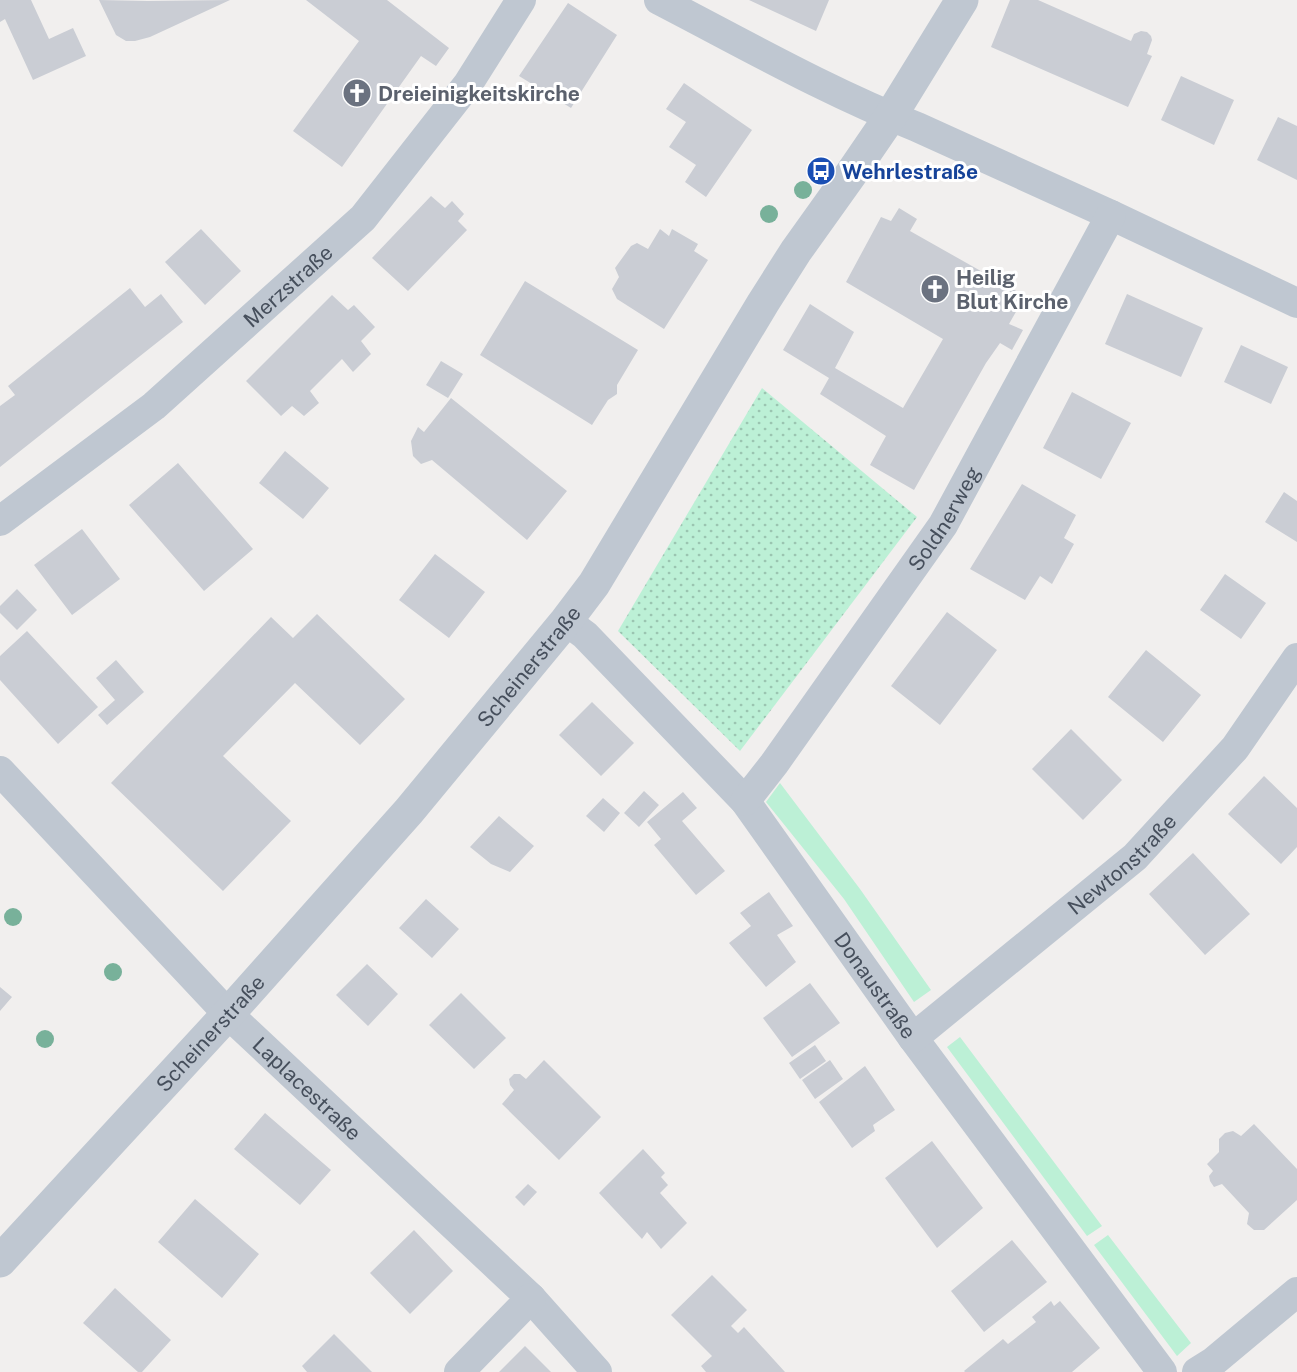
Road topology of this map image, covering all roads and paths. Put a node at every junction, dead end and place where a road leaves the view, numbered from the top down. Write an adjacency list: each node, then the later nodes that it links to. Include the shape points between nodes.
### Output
1 (521, 0): 7 (street, Merzstraße, via 468,84 363,219 154,406)
2 (659, 0): 4 (street)
3 (962, 0): 4 (street, Scheinerstraße)
4 (890, 117): 5 (street); 8 (street, Scheinerstraße, via 796,251 594,584)
5 (1112, 215): 6 (street); 11 (street, Soldnerweg, via 943,525)
6 (1297, 303)
7 (0, 520)
8 (566, 621): 11 (street, Donaustraße, via 585,635); 12 (street, Scheinerstraße, via 409,811)
9 (1297, 658): 13 (street, Newtonstraße, via 1235,748 1135,857)
10 (0, 771): 12 (street, Laplacestraße)
11 (745, 801): 13 (street, Donaustraße)
12 (228, 1014): 14 (street, Scheinerstraße); 16 (street, Laplacestraße)
13 (913, 1038): 19 (street, Donaustraße)
14 (0, 1261)
15 (1297, 1292): 20 (street)
16 (531, 1298): 17 (street); 18 (street, Laplacestraße)
17 (459, 1372)
18 (597, 1372)
19 (1162, 1372)
20 (1197, 1372)

